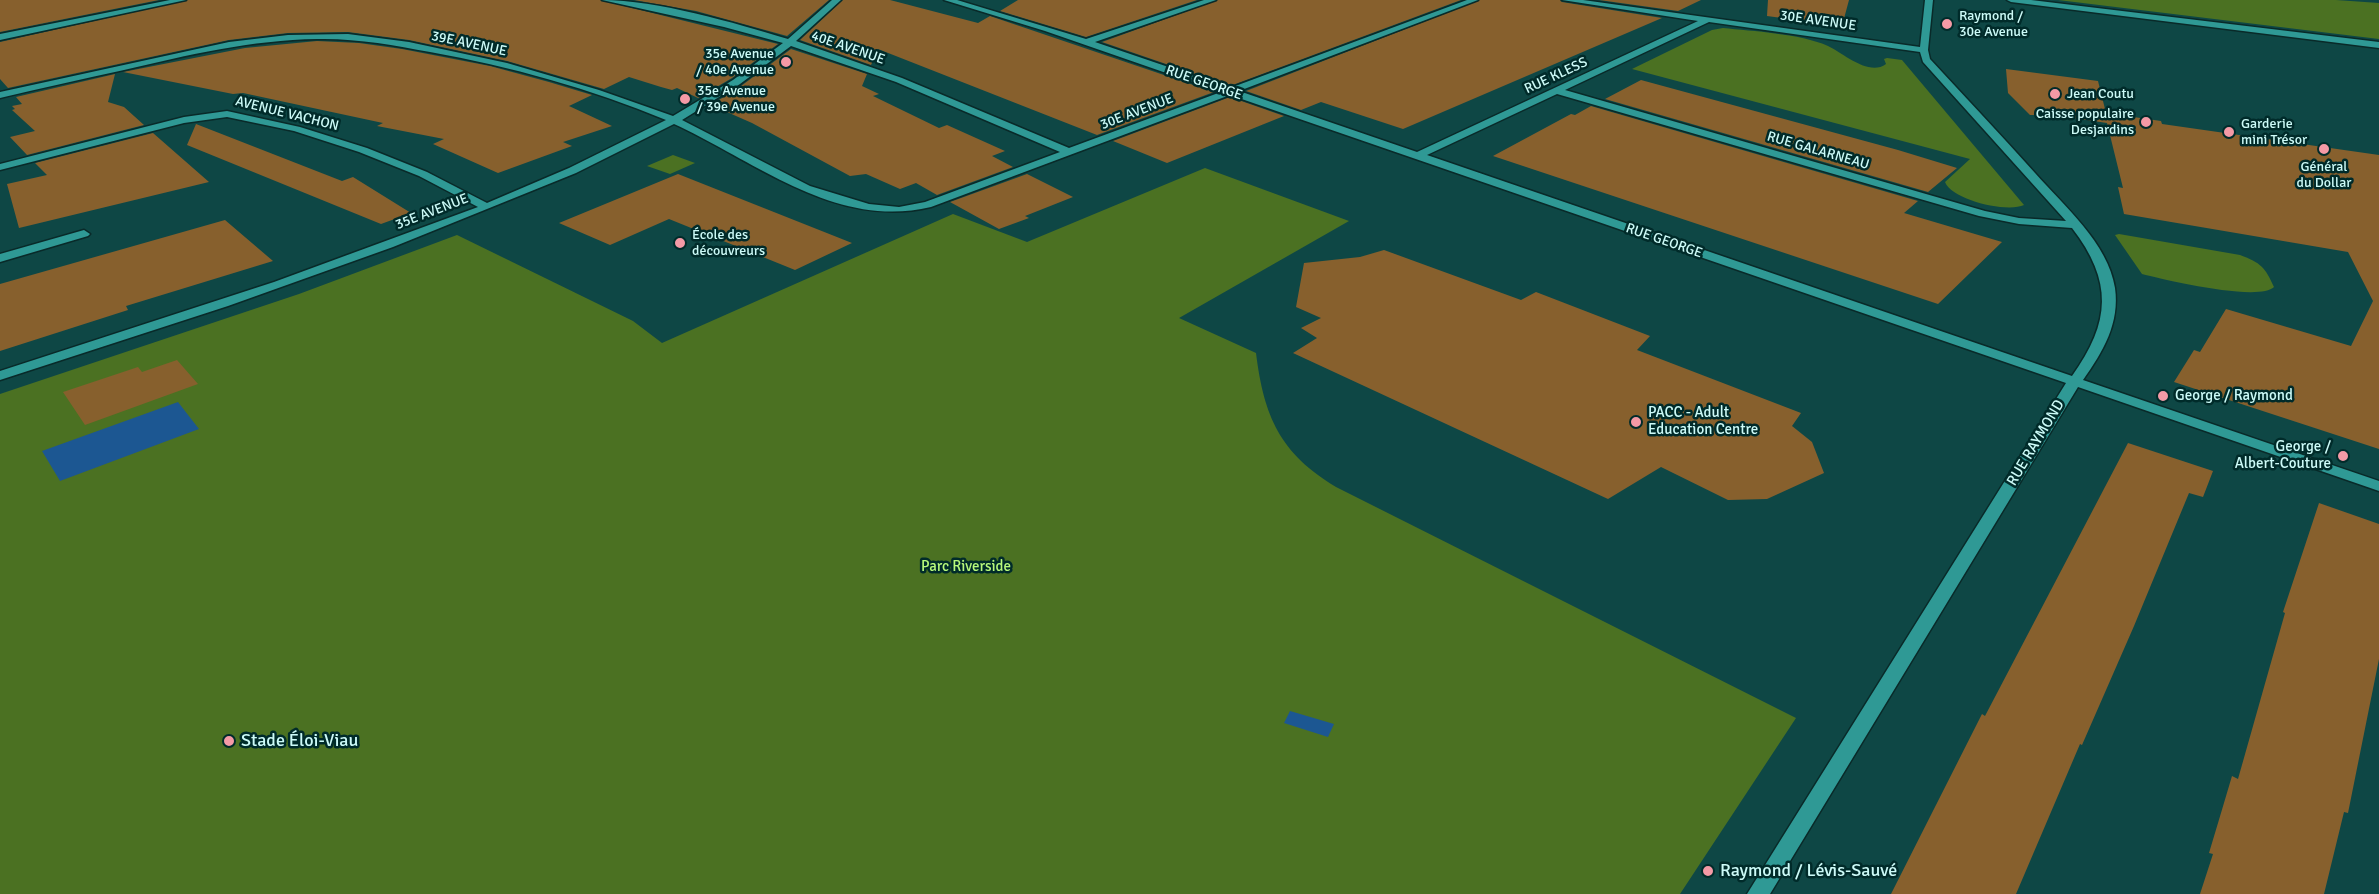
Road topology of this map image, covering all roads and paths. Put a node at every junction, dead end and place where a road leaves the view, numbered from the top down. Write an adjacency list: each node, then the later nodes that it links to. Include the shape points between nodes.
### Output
1 (182, 0): 12 (street)
2 (606, 0): 14 (street, 40E AVENUE, via 714,22)
3 (837, 0): 14 (street, 35E AVENUE)
4 (948, 0): 10 (street, RUE GEORGE)
5 (1212, 0): 13 (street)
6 (1473, 0): 18 (street, 30E AVENUE)
7 (1566, 0): 11 (street, 30E AVENUE)
8 (1929, 0): 16 (street)
9 (2011, 0): 15 (street)
10 (972, 2): 13 (street, RUE GEORGE)
11 (1707, 20): 16 (street, 30E AVENUE); 17 (street, RUE KLESS)
12 (0, 37)
13 (1087, 42): 18 (street, RUE GEORGE)
14 (790, 43): 20 (street, 35E AVENUE); 21 (street, 40E AVENUE, via 877,72)
15 (2379, 45)
16 (1924, 50): 26 (street, RUE RAYMOND, via 1926,60)
17 (1557, 91): 22 (street, RUE KLESS); 26 (street, RUE GALARNEAU, via 1983,214)
18 (1229, 92): 21 (street, 30E AVENUE); 22 (street, RUE GEORGE)
19 (0, 95): 20 (street, 39E AVENUE, via 234,44 355,37 527,71)
20 (673, 120): 24 (street, 35E AVENUE); 25 (street, 39E AVENUE, via 816,193 859,205)
21 (1070, 152): 25 (street, 30E AVENUE)
22 (1417, 156): 30 (street, RUE GEORGE)
23 (0, 167): 24 (street, AVENUE VACHON, via 184,120 227,114 296,129 363,150 423,174)
24 (487, 207): 29 (street, 35E AVENUE, via 335,265)
25 (910, 210)
26 (2074, 225): 30 (street, RUE RAYMOND, via 2105,274 2109,293 2109,313 2103,332 2092,358)
27 (84, 234): 28 (street)
28 (0, 258)
29 (0, 376)
30 (2075, 381): 31 (street, RUE GEORGE); 32 (street, RUE RAYMOND)
31 (2379, 486)
32 (1758, 894)

